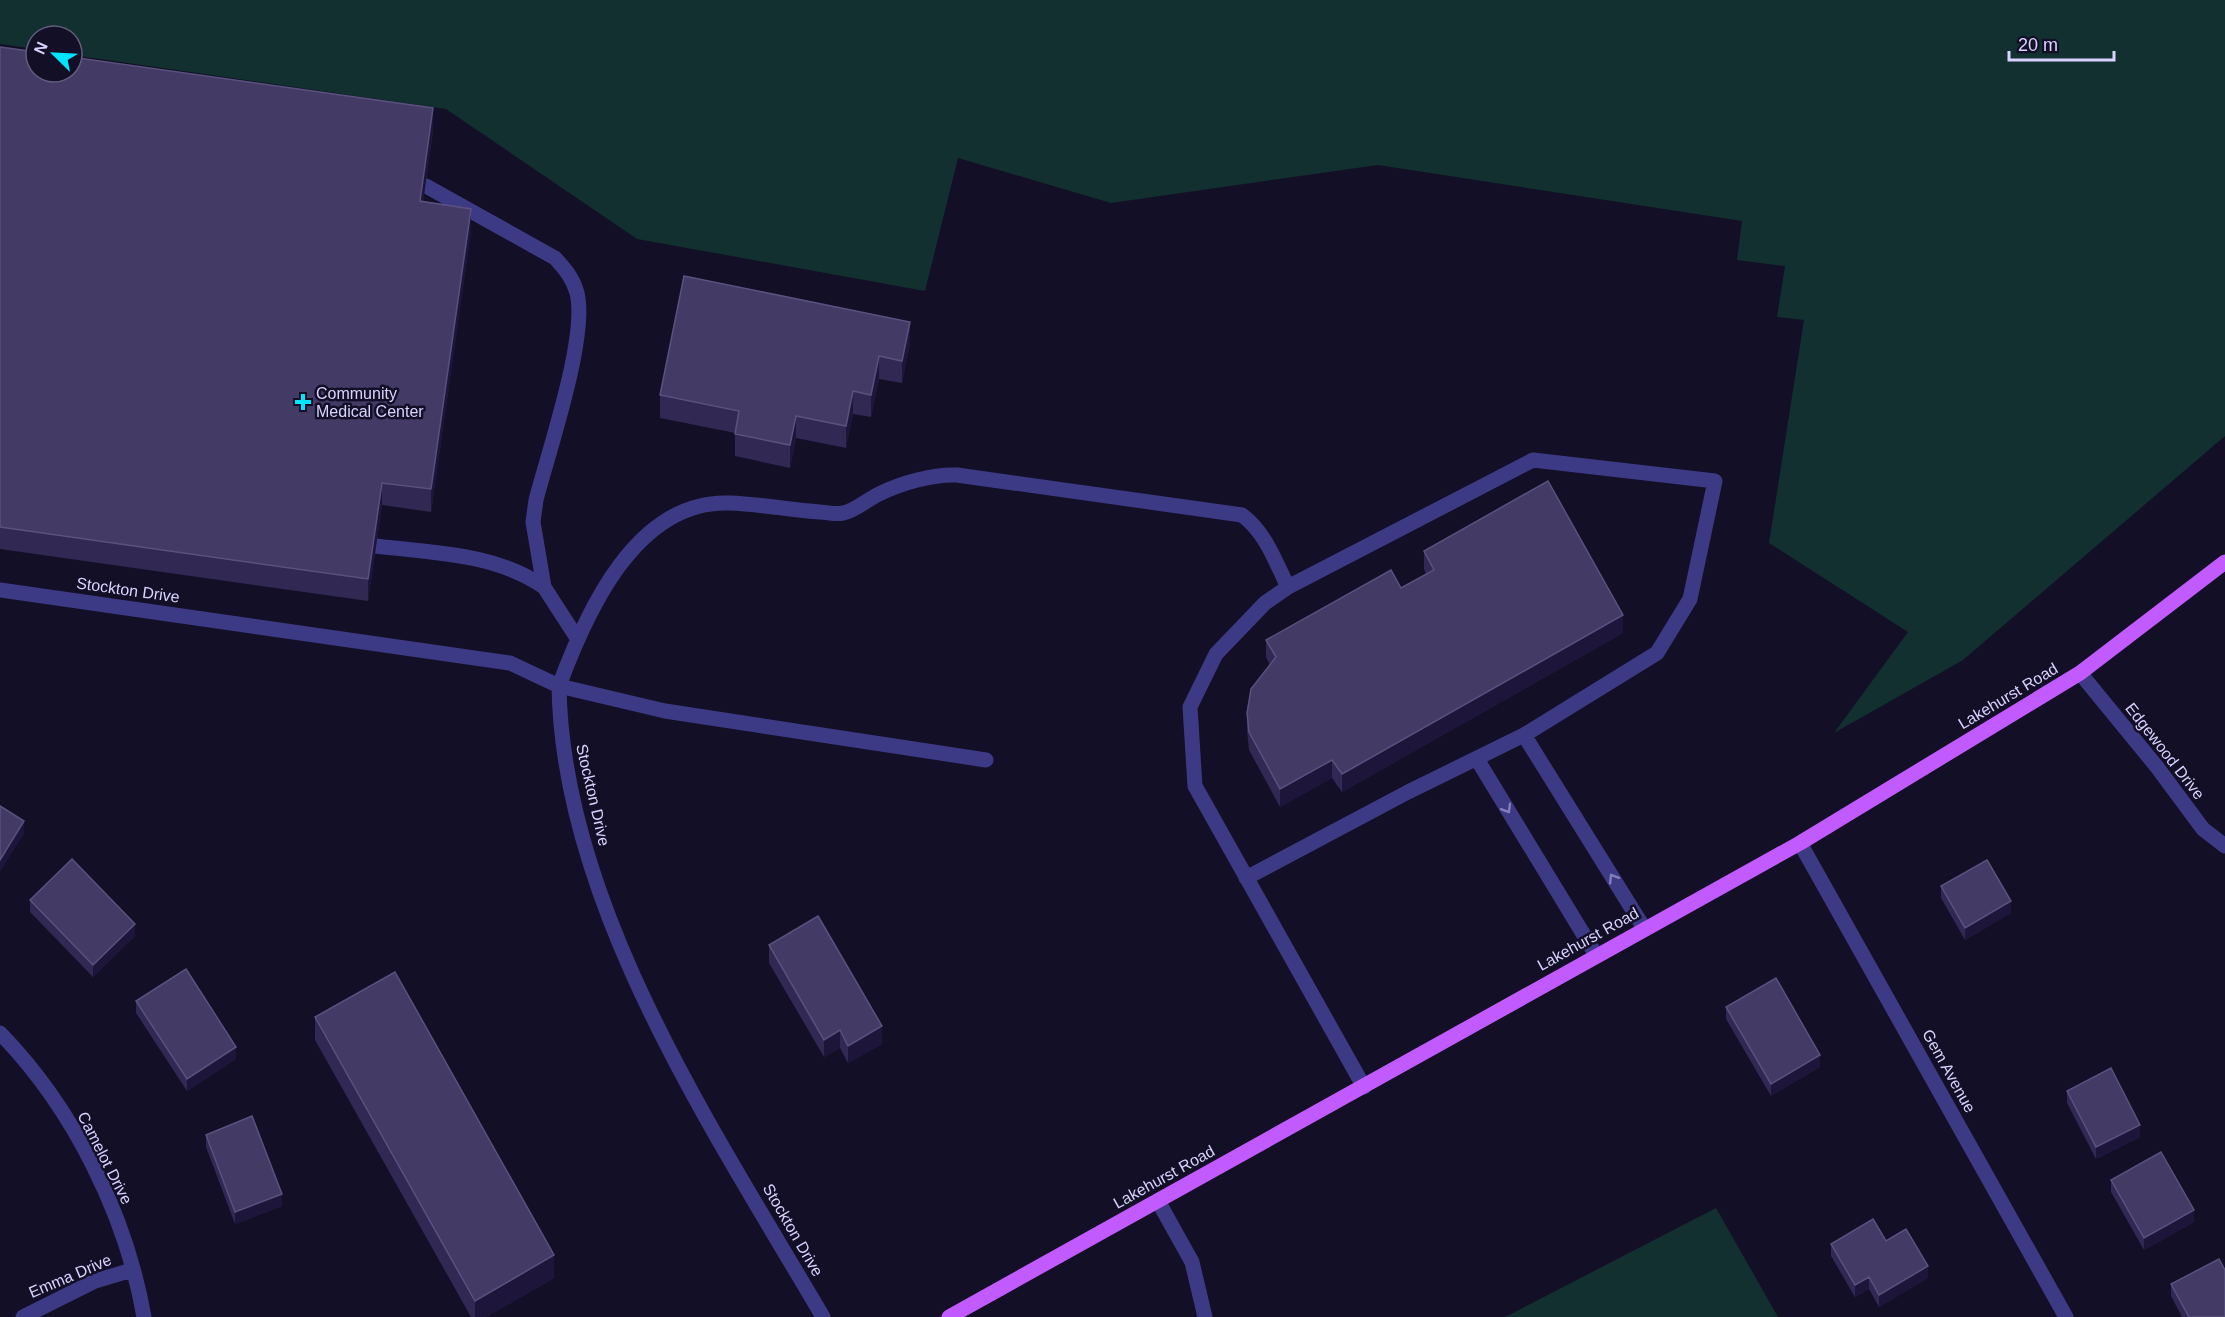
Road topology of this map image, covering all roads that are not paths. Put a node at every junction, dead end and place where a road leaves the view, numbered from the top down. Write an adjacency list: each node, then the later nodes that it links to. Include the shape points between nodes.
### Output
1 (426, 186): 4 (street, via 555,258 570,276 577,294 576,346 532,522)
2 (376, 546): 4 (street, via 502,564)
3 (2225, 562): 8 (main road, Lakehurst Road)
4 (544, 587): 7 (street)
5 (1288, 587): 7 (street, via 1263,536 1242,515 940,475 881,492 843,513 728,503 676,513 635,546); 10 (street, via 1533,460 1715,481 1690,599 1657,653); 15 (street, via 1265,603 1216,654 1190,707 1195,786)
6 (0, 590): 9 (street, Stockton Drive, via 510,663)
7 (577, 638): 9 (street)
8 (2080, 673): 13 (main road, Lakehurst Road); 14 (street, Edgewood Drive, via 2203,829)
9 (559, 686): 12 (street, via 665,711); 24 (street, Stockton Drive, via 560,731 570,789 592,867 617,934 694,1096)
10 (1524, 735): 11 (street); 16 (street, one-way to 10)
11 (1477, 759): 15 (street); 17 (street, one-way to 17)
12 (986, 760)
13 (1800, 843): 16 (main road, Lakehurst Road); 27 (street, Gem Avenue)
14 (2225, 846)
15 (1246, 878): 19 (street)
16 (1644, 928): 17 (main road, Lakehurst Road)
17 (1596, 955): 19 (main road, Lakehurst Road)
18 (0, 1034): 21 (street, Camelot Drive, via 36,1075 82,1145 112,1210)
19 (1364, 1087): 20 (main road, Lakehurst Road)
20 (1158, 1202): 25 (main road, Lakehurst Road); 26 (street, via 1192,1262)
21 (132, 1270): 22 (street, Emma Drive, via 95,1281); 23 (street, Camelot Drive)
22 (23, 1317)
23 (144, 1317)
24 (823, 1317)
25 (949, 1317)
26 (1205, 1317)
27 (2066, 1317)

